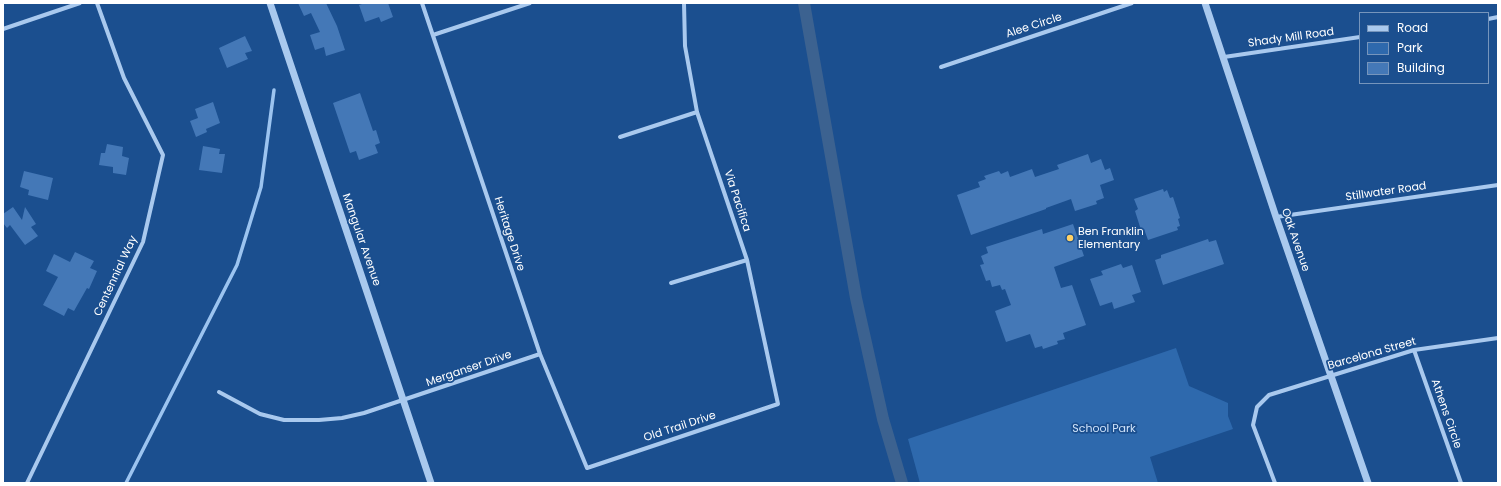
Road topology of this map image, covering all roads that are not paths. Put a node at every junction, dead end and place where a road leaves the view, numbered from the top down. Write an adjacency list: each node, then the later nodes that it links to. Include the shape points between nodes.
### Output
1 (80, 3): 9 (street)
2 (97, 3): 28 (street, Centennial Way, via 124,78 163,155 143,242)
3 (270, 3): 25 (street, Mangular Avenue)
4 (422, 3): 10 (street, Heritage Drive)
5 (530, 3): 10 (street)
6 (684, 3): 14 (street, Via Pacifica, via 685,46)
7 (1132, 3): 13 (street, Alee Circle)
8 (1205, 3): 12 (street, Oak Avenue)
9 (3, 29)
10 (433, 35): 22 (street, Heritage Drive)
11 (1359, 37): 12 (street, Shady Mill Road)
12 (1224, 57): 17 (street, Oak Avenue)
13 (942, 67)
14 (697, 112): 15 (street); 18 (street, Via Pacifica)
15 (620, 136)
16 (1498, 185): 17 (street, Stillwater Road)
17 (1276, 217): 23 (street, Oak Avenue)
18 (747, 260): 19 (street); 26 (street, Via Pacifica)
19 (671, 283)
20 (1498, 338): 21 (street, Barcelona Street)
21 (1414, 350): 23 (street, Barcelona Street); 32 (street, Athens Circle)
22 (540, 354): 25 (street, Merganser Drive); 27 (street, Heritage Drive)
23 (1331, 375): 30 (street, Barcelona Street, via 1268,396 1257,407 1253,425); 31 (street, Oak Avenue)
24 (219, 392): 25 (street, Merganser Drive, via 260,414 284,420 342,418)
25 (403, 400): 29 (street, Mangular Avenue)
26 (778, 404): 27 (street, Old Trail Drive)
27 (587, 468)
28 (27, 483)
29 (431, 483)
30 (1275, 483)
31 (1368, 483)
32 (1460, 483)

